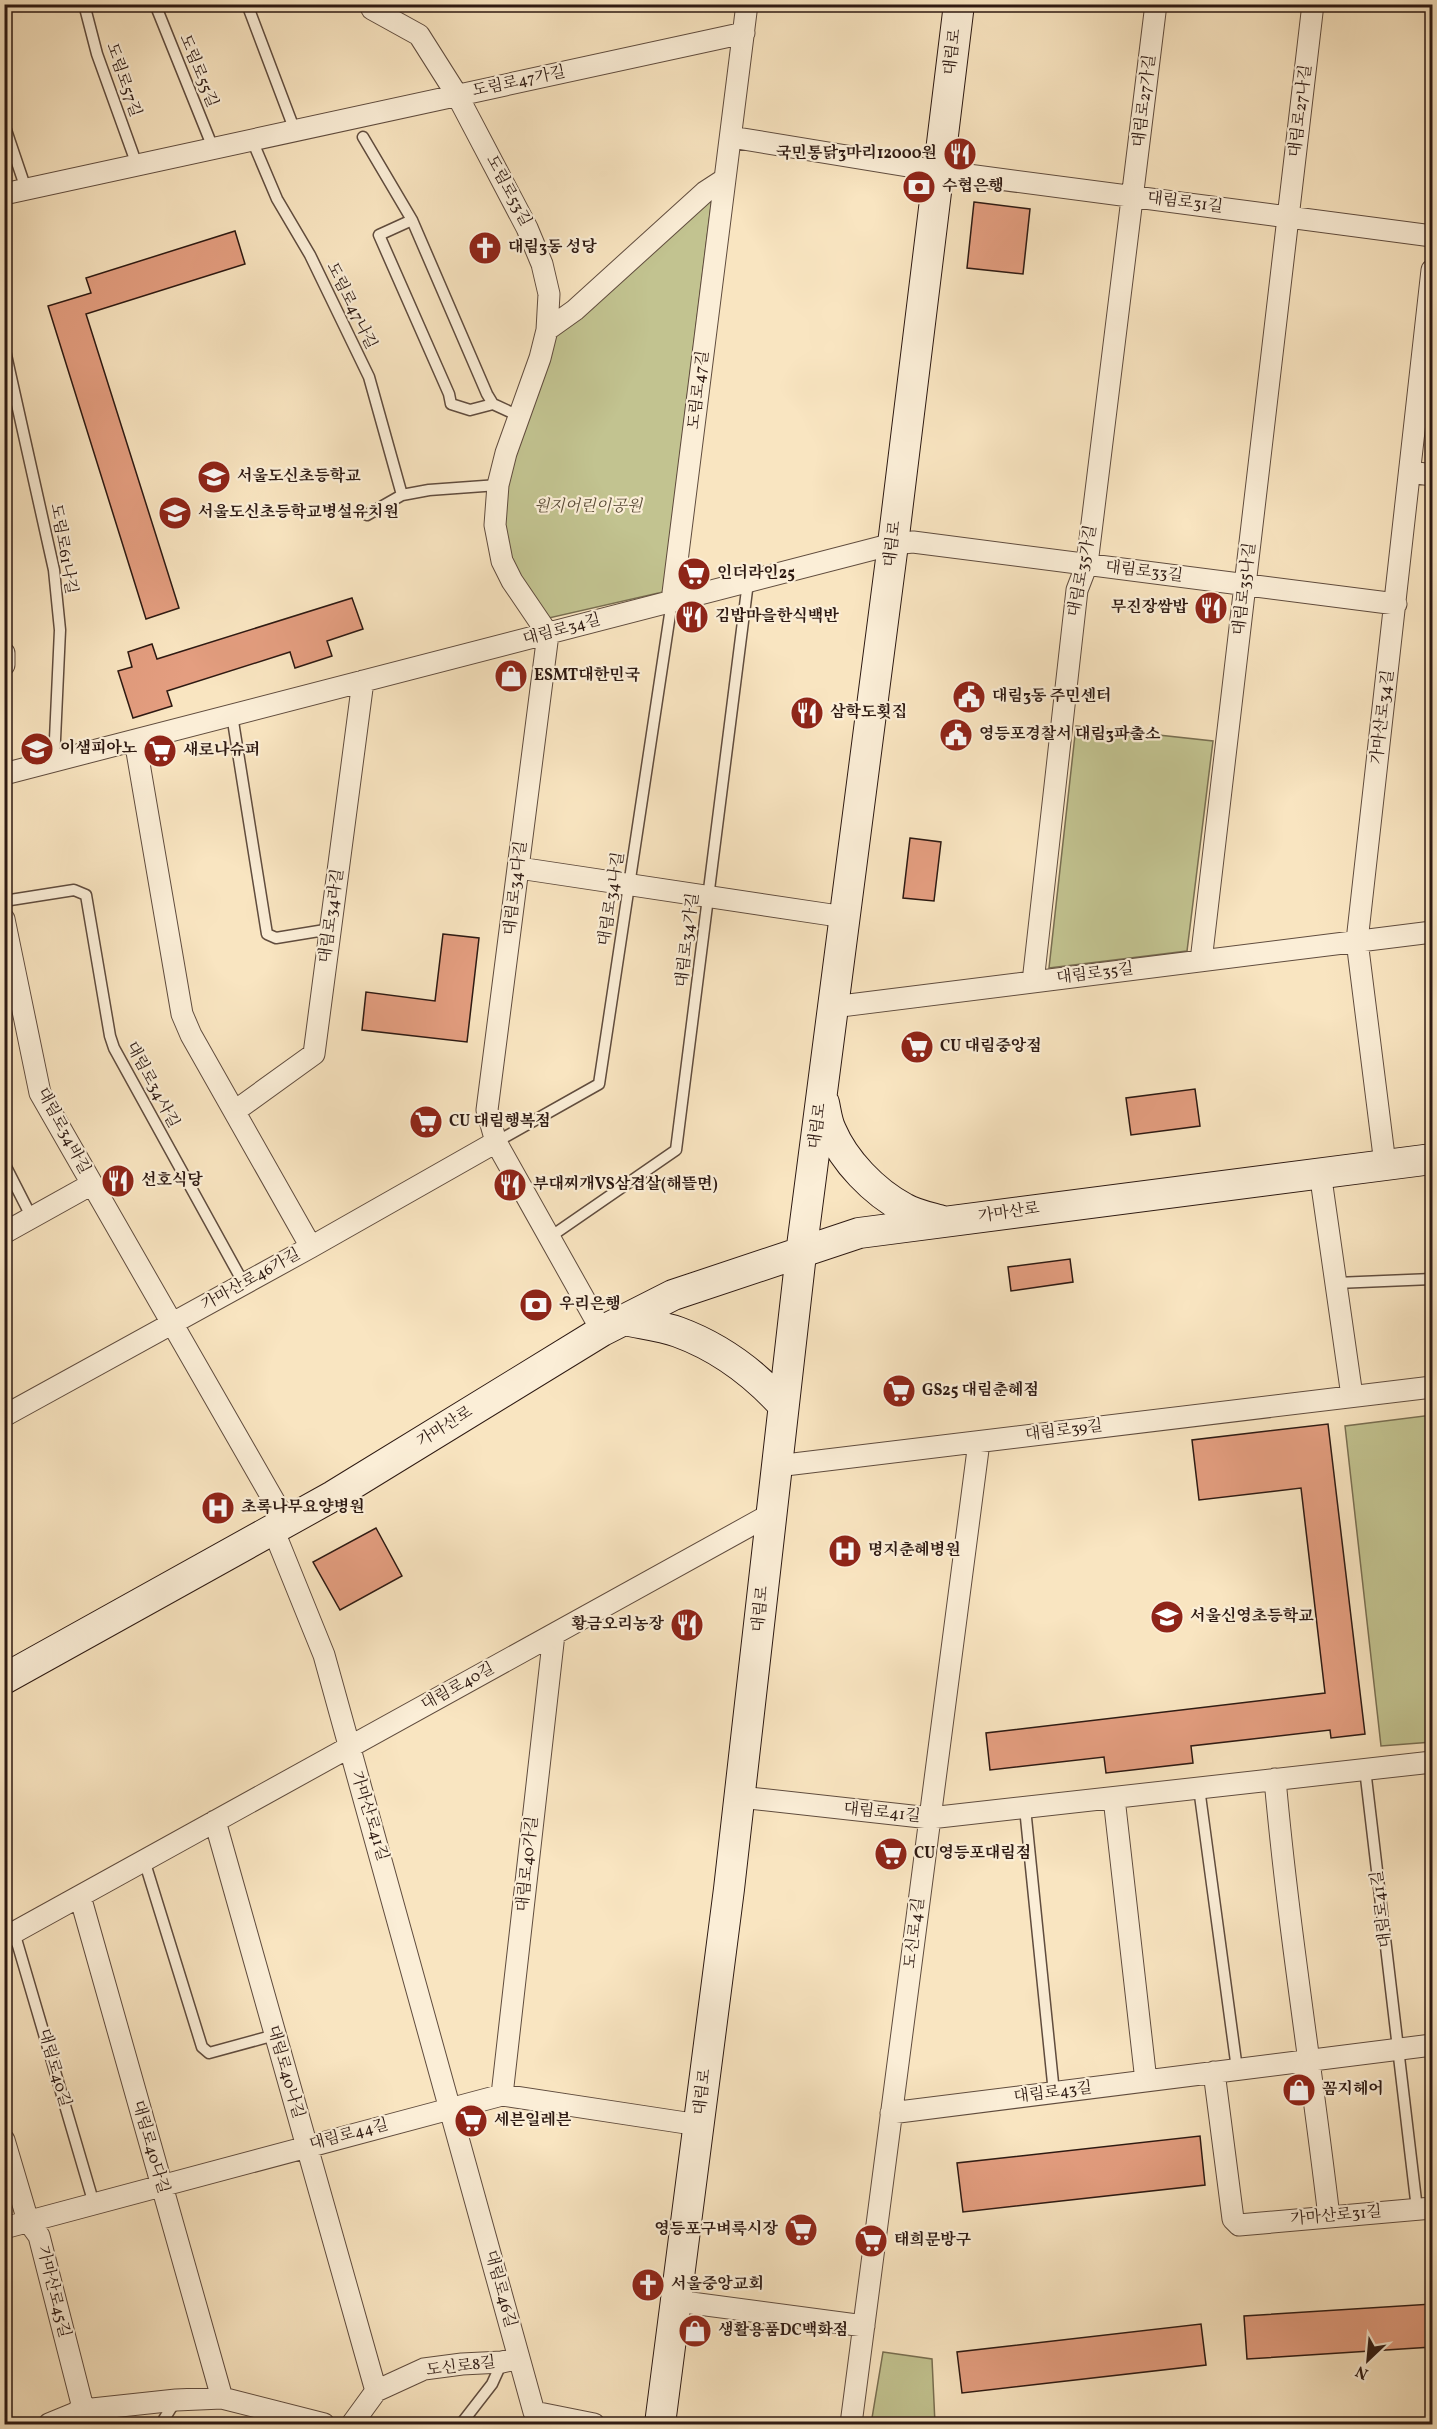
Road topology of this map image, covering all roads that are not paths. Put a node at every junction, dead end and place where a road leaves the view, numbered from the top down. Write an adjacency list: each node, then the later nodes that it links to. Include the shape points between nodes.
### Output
1 (84, 4): 17 (lane, 도림로57길, via 97,54)
2 (155, 4): 16 (lane, 도림로55길)
3 (247, 4): 12 (lane)
4 (370, 4): 10 (street, 도림로53길, via 372,9 419,35)
5 (747, 4): 9 (street, 도림로47길)
6 (959, 4): 18 (street, 대림로)
7 (1156, 4): 22 (street, 대림로27가길)
8 (1313, 4): 23 (street, 대림로27나길)
9 (744, 33): 10 (street, 도림로47가길); 14 (street, 도림로47길)
10 (457, 95): 12 (street, 도림로47가길); 27 (street, 도림로53길, via 542,264 549,294)
11 (4, 124): 20 (lane)
12 (295, 131): 15 (street, 도림로47가길)
13 (363, 137): 24 (lane)
14 (730, 137): 18 (street); 19 (street, 도림로47길)
15 (252, 140): 16 (street, 도림로47가길); 34 (lane, 도림로47나길, via 277,200 310,255 369,377)
16 (213, 148): 17 (street, 도림로47가길)
17 (137, 165): 20 (street, 도림로47가길)
18 (939, 171): 22 (street, 대림로31길); 36 (street, 대림로)
19 (725, 179): 27 (street, via 705,192); 40 (street, 도림로47길)
20 (26, 189): 21 (street, 도림로47가길)
21 (4, 194)
22 (1133, 196): 23 (street, 대림로31길); 37 (street, 대림로35가길)
23 (1288, 217): 25 (street, 대림로31길); 39 (street, 대림로35나길)
24 (412, 220): 29 (lane); 29 (lane, via 379,235 451,404 470,410)
25 (1432, 236)
26 (1432, 270): 31 (street, 가마산로34길)
27 (548, 330): 30 (street, 도림로53길)
28 (4, 346): 48 (lane, 도림로61나길, via 54,570 60,630)
29 (492, 404): 30 (lane)
30 (519, 416): 33 (street, 도림로53길)
31 (1410, 472): 32 (street); 41 (street, 가마산로34길)
32 (1432, 475)
33 (498, 485): 34 (lane); 42 (street, 도림로53길, via 495,525 502,561)
34 (402, 495): 35 (lane)
35 (367, 515)
36 (893, 544): 37 (street, 대림로33길, via 913,542); 38 (street, 대림로34길); 54 (street, 대림로)
37 (1087, 564): 39 (street, 대림로33길); 60 (street, 대림로35가길, via 1077,590)
38 (748, 582): 40 (street, 대림로34길); 52 (lane, 대림로34가길)
39 (1245, 585): 41 (street, 대림로33길); 59 (street, 대림로35나길)
40 (672, 602): 42 (street, 대림로34길); 51 (lane, 대림로34나길)
41 (1396, 604): 58 (street, 가마산로34길)
42 (548, 634): 45 (street, 대림로34길); 50 (street, 대림로34다길)
43 (4, 653): 44 (street)
44 (4, 665)
45 (363, 681): 46 (street, 대림로34길); 56 (street, 대림로34라길)
46 (232, 715): 47 (street, 대림로34길); 56 (lane, via 267,934 276,938)
47 (135, 740): 48 (street, 대림로34길); 63 (street, via 182,1014)
48 (54, 761): 49 (street, 대림로34길)
49 (4, 774)
50 (519, 868): 51 (street); 64 (street, 대림로34다길, via 487,1110)
51 (629, 884): 52 (street); 64 (lane, 대림로34나길, via 599,1084)
52 (709, 896): 54 (street); 73 (lane, 대림로34가길, via 676,1150)
53 (4, 901): 78 (lane, 대림로34사길, via 74,890 86,895 114,1048)
54 (845, 917): 61 (street, 대림로)
55 (4, 919): 69 (street, 대림로34바길, via 40,1094)
56 (331, 929): 63 (street, 대림로34라길, via 314,1054)
57 (1432, 932): 58 (street, 대림로35길)
58 (1357, 941): 59 (street, 대림로35길); 67 (street, 가마산로34길)
59 (1202, 961): 60 (street, 대림로35길)
60 (1032, 982): 61 (street, 대림로35길)
61 (833, 1007): 62 (street, 대림로)
62 (822, 1096): 71 (street, via 831,1130 863,1175 885,1197 906,1210); 75 (street, 대림로)
63 (235, 1111): 74 (street)
64 (496, 1142): 73 (street); 74 (street, 가마산로46가길)
65 (1432, 1159): 67 (street, 가마산로)
66 (4, 1162): 70 (lane)
67 (1385, 1164): 68 (street, 가마산로)
68 (1320, 1172): 71 (street, 가마산로); 77 (street)
69 (92, 1184): 70 (street); 79 (street, 대림로34바길)
70 (32, 1218): 72 (street)
71 (945, 1222): 75 (street, 가마산로, via 859,1233)
72 (4, 1233)
73 (550, 1237): 80 (street)
74 (311, 1247): 78 (street, 가마산로46가길)
75 (801, 1254): 80 (street, 가마산로, via 674,1295); 83 (street, 대림로)
76 (1432, 1279): 77 (lane)
77 (1336, 1283): 82 (street)
78 (244, 1284): 79 (street, 가마산로46가길)
79 (172, 1324): 84 (street, 가마산로46가길); 88 (street)
80 (613, 1325): 83 (street, via 677,1332 713,1348 749,1372); 88 (street, 가마산로)
81 (1432, 1387): 82 (street, 대림로39길)
82 (1352, 1396): 85 (street, 대림로39길)
83 (783, 1405): 86 (street, 대림로)
84 (4, 1416)
85 (979, 1442): 86 (street, 대림로39길); 99 (street, 도신로4길)
86 (777, 1466): 87 (street, 대림로)
87 (771, 1514): 89 (street, 대림로40길); 96 (street, 대림로)
88 (280, 1526): 90 (street, 가마산로); 91 (street, 가마산로41길, via 324,1655)
89 (554, 1634): 91 (street, 대림로40길); 112 (street, 대림로40가길)
90 (4, 1679)
91 (348, 1748): 100 (street, 대림로40길); 113 (street, 가마산로41길)
92 (1432, 1762): 93 (street, 대림로41길)
93 (1365, 1769): 94 (street, 대림로41길); 106 (lane, 대림로41길)
94 (1275, 1779): 95 (street, 대림로41길); 107 (street)
95 (1199, 1788): 97 (street, 대림로41길); 108 (lane)
96 (740, 1797): 99 (street, 대림로41길); 115 (street, 대림로)
97 (1114, 1798): 98 (street, 대림로41길); 110 (street)
98 (1025, 1808): 99 (street, 대림로41길); 111 (lane)
99 (930, 1818): 114 (street, 도신로4길)
100 (215, 1821): 101 (street, 대림로40길); 104 (street, 대림로40나길)
101 (144, 1860): 102 (street, 대림로40길); 104 (lane, via 202,2047 209,2053)
102 (80, 1896): 103 (street, 대림로40길); 118 (street, 대림로40다길)
103 (9, 1935): 119 (lane, 대림로40길)
104 (275, 2035): 117 (street, 대림로40나길)
105 (1432, 2045): 106 (street, 대림로43길)
106 (1399, 2049): 107 (street, 대림로43길); 120 (lane)
107 (1310, 2060): 108 (street, 대림로43길); 121 (street)
108 (1238, 2069): 109 (street, 대림로43길)
109 (1214, 2072): 110 (street, 대림로43길); 121 (street, 가마산로31길, via 1233,2219 1239,2225)
110 (1146, 2081): 111 (street, 대림로43길)
111 (1054, 2093): 114 (street, 대림로43길)
112 (502, 2095): 113 (street, 대림로44길); 115 (street, 대림로44길)
113 (451, 2108): 117 (street, 대림로44길); 126 (street, 대림로46길)
114 (891, 2113): 125 (street, 도신로4길)
115 (699, 2125): 124 (street, 대림로)
116 (4, 2140): 122 (street, 가마산로45길)
117 (306, 2147): 118 (street, 대림로44길); 127 (street, 대림로40나길)
118 (161, 2186): 119 (street, 대림로44길); 128 (street, 대림로40다길)
119 (94, 2204): 122 (street, 대림로44길)
120 (1425, 2208): 121 (street, 가마산로31길)
121 (1329, 2217)
122 (28, 2222): 123 (street, 대림로44길); 130 (street, 가마산로45길, via 39,2236 82,2404)
123 (4, 2228)
124 (676, 2301): 125 (street); 139 (street, 대림로)
125 (864, 2326): 140 (street, 도신로4길)
126 (511, 2360): 127 (street, 도신로8길, via 424,2370); 132 (street, 대림로46길); 137 (lane)
127 (376, 2391): 136 (street)
128 (222, 2398): 129 (street); 131 (street)
129 (176, 2400): 130 (street); 134 (lane)
130 (74, 2418): 133 (street)
131 (264, 2418): 135 (street)
132 (529, 2418): 138 (street, 대림로46길)
133 (49, 2424)
134 (161, 2424)
135 (324, 2424)
136 (352, 2424)
137 (461, 2424)
138 (594, 2424)
139 (660, 2424)
140 (851, 2424)

